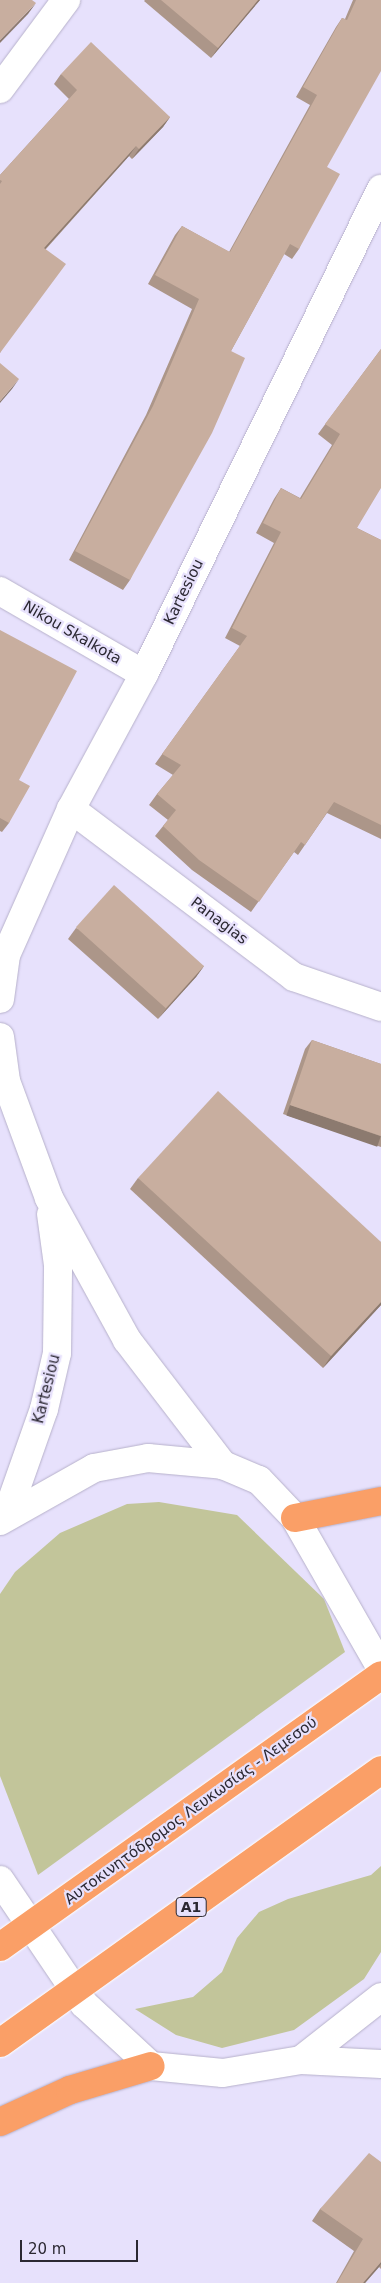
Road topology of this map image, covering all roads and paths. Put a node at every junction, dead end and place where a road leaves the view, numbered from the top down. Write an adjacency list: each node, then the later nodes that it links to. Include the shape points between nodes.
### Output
1 (66, 0): 2 (street)
2 (0, 89)
3 (381, 189): 5 (street, Kartesiou)
4 (0, 592): 5 (street, Nikou Skalkota)
5 (144, 674): 6 (street, Kartesiou)
6 (72, 809): 7 (street, Kartesiou, via 6,956); 8 (street, Panagias, via 294,977)
7 (0, 999)
8 (381, 1007)
9 (0, 1037): 10 (street, Kartesiou, via 6,1081)
10 (49, 1198): 11 (street, Kartesiou, via 127,1340); 13 (street, Kartesiou, via 58,1264 57,1353 44,1409)
11 (223, 1465): 13 (street, via 148,1458 94,1468); 14 (street, via 259,1480)
12 (381, 1501): 14 (highway)
13 (4, 1518)
14 (295, 1518): 15 (street)
15 (381, 1668)
16 (381, 1675): 19 (highway, Αυτοκινητόδρομος Λευκωσίας - Λεμεσού, bridge)
17 (381, 1770): 21 (highway, A1, bridge)
18 (0, 1880): 24 (street, via 84,2004)
19 (0, 1947)
20 (381, 1997): 22 (street)
21 (0, 2043)
22 (301, 2060): 23 (street); 24 (street, via 223,2073)
23 (381, 2064)
24 (151, 2066): 25 (highway, via 70,2090)
25 (0, 2122)

